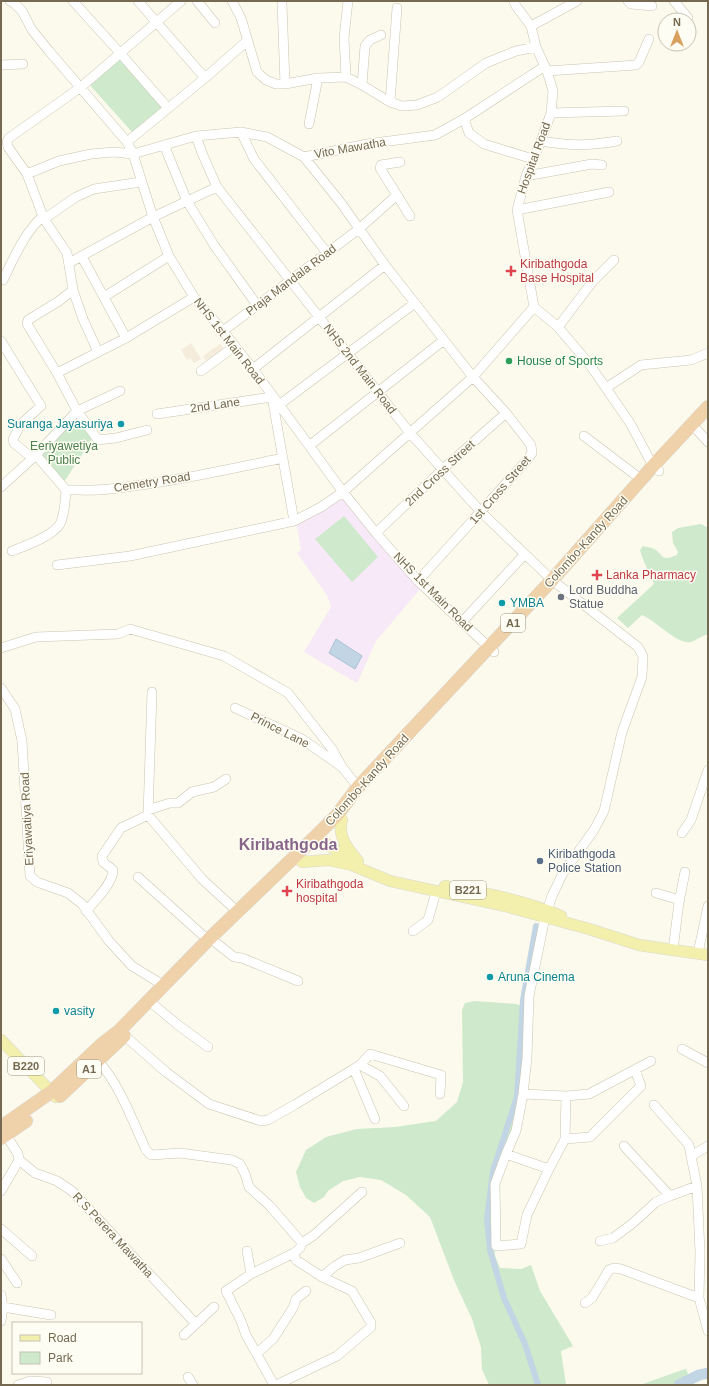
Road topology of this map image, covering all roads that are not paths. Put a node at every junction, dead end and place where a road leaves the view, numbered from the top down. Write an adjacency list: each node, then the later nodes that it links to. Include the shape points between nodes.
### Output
1 (10, 1): 32 (street, NHS 1st Main Road, via 22,11 40,41)
2 (73, 1): 23 (street)
3 (138, 1): 16 (street)
4 (181, 1): 16 (street)
5 (196, 1): 17 (street)
6 (232, 1): 21 (street, via 241,18)
7 (348, 1): 27 (street, via 344,38)
8 (514, 1): 18 (street, Hospital Road)
9 (577, 1): 18 (street)
10 (628, 1): 13 (street, via 631,4)
11 (674, 1): 15 (street)
12 (282, 4): 30 (street)
13 (652, 6)
14 (397, 8): 33 (street)
15 (683, 12)
16 (157, 22): 23 (street); 28 (street)
17 (215, 23)
18 (530, 26): 22 (street, Hospital Road)
19 (381, 35): 31 (street, via 370,40 365,46)
20 (649, 39): 26 (street, via 636,65)
21 (248, 41): 28 (street); 30 (street, via 257,72 266,80)
22 (536, 47): 26 (street, Hospital Road); 33 (street, via 516,51 486,63 438,97 416,105 402,106)
23 (120, 53): 32 (street); 34 (street)
24 (23, 64): 25 (street)
25 (1, 65)
26 (546, 69): 36 (street, Hospital Road, via 553,91); 37 (street, Vito Mawatha)
27 (346, 77): 29 (street); 31 (street)
28 (205, 78): 34 (street)
29 (318, 78): 30 (street); 38 (street)
30 (285, 84)
31 (362, 85): 33 (street)
32 (81, 87): 43 (street, NHS 1st Main Road); 45 (street, via 9,138)
33 (390, 102)
34 (168, 108): 43 (street)
35 (624, 111): 36 (street)
36 (551, 113): 41 (street, Hospital Road)
37 (464, 119): 47 (street, Vito Mawatha, via 435,135 367,144); 48 (street, via 469,132 484,144)
38 (309, 124)
39 (241, 132): 40 (street, Vito Mawatha); 47 (street, Vito Mawatha, via 267,137); 63 (street, via 254,159)
40 (196, 136): 44 (street, Vito Mawatha); 54 (street, NHS 2nd Main Road)
41 (541, 141): 42 (street, via 569,146); 48 (street, Hospital Road)
42 (617, 141)
43 (127, 142): 46 (street, NHS 1st Main Road)
44 (164, 145): 46 (street, Vito Mawatha); 57 (street)
45 (5, 150): 51 (street)
46 (133, 154): 51 (street, Vito Mawatha, via 91,154 59,161); 53 (street, NHS 1st Main Road)
47 (304, 157): 62 (street, 1st Cross Street)
48 (533, 159): 52 (street, Hospital Road)
49 (400, 162): 56 (street, via 382,165 380,168)
50 (602, 165): 52 (street, via 592,164)
51 (27, 174): 60 (street)
52 (526, 176): 58 (street, Hospital Road)
53 (141, 182): 60 (street, via 94,189); 61 (street, NHS 1st Main Road)
54 (217, 187): 57 (street); 70 (street, NHS 2nd Main Road)
55 (609, 192): 58 (street)
56 (397, 195): 59 (street); 62 (street, Praja Mandala Road)
57 (186, 201): 61 (street); 75 (street)
58 (516, 210): 76 (street, Hospital Road)
59 (410, 216)
60 (44, 217): 67 (street, via 66,253); 69 (street, via 36,222 24,239)
61 (153, 217): 64 (street, NHS 1st Main Road); 65 (street)
62 (359, 229): 63 (street, Praja Mandala Road); 68 (street, 1st Cross Street)
63 (327, 253): 70 (street, Praja Mandala Road)
64 (169, 256): 72 (street); 73 (street, NHS 1st Main Road)
65 (82, 257): 67 (street); 72 (street)
66 (614, 260): 78 (street)
67 (69, 263): 71 (street)
68 (385, 265): 74 (street, 1st Cross Street); 77 (street)
69 (3, 280)
70 (291, 280): 75 (street, Praja Mandala Road); 77 (street, NHS 2nd Main Road)
71 (73, 290): 84 (street); 89 (street, via 28,320 26,324)
72 (104, 297): 80 (street)
73 (194, 297): 79 (street, NHS 1st Main Road); 80 (street)
74 (415, 303): 81 (street, 1st Cross Street); 86 (street)
75 (257, 305): 79 (street, Praja Mandala Road)
76 (534, 307): 78 (street); 90 (street)
77 (319, 317): 86 (street, NHS 2nd Main Road); 87 (street)
78 (558, 327): 91 (street)
79 (223, 331): 83 (street, NHS 1st Main Road)
80 (126, 338): 84 (street)
81 (444, 340): 90 (street, 1st Cross Street); 93 (street)
82 (1, 341): 107 (street, via 41,406 21,424 12,439)
83 (235, 346): 87 (street, NHS 1st Main Road); 88 (street)
84 (98, 352): 89 (street)
85 (708, 353): 91 (street, via 691,360 641,365)
86 (347, 354): 93 (street, NHS 2nd Main Road); 95 (street)
87 (253, 369): 94 (street, NHS 1st Main Road)
88 (201, 371)
89 (56, 373): 97 (street)
90 (473, 377): 98 (street, 1st Cross Street); 103 (street)
91 (606, 388): 110 (street, via 630,423)
92 (120, 391): 97 (street)
93 (378, 392): 103 (street, NHS 2nd Main Road); 106 (street)
94 (272, 397): 95 (street, NHS 1st Main Road); 99 (street, 2nd Lane); 108 (street)
95 (279, 405): 106 (street, NHS 1st Main Road)
96 (708, 407): 110 (highway, Colombo-Kandy Road / A1)
97 (77, 411): 101 (street, via 98,440); 107 (street)
98 (506, 413): 109 (street, 2nd Cross Street); 115 (street, 1st Cross Street, via 531,445 532,453)
99 (157, 414)
100 (708, 419): 102 (highway, Colombo-Kandy Road / A1)
101 (147, 430)
102 (697, 430): 105 (street); 110 (highway, Colombo-Kandy Road / A1)
103 (410, 433): 109 (street, NHS 2nd Main Road); 114 (street)
104 (584, 436): 111 (street)
105 (708, 442)
106 (309, 446): 114 (street, NHS 1st Main Road)
107 (34, 457): 112 (street); 113 (street)
108 (283, 458): 113 (street, Cemetry Road, via 141,485); 116 (street)
109 (443, 469): 115 (street, NHS 2nd Main Road); 117 (street, 2nd Cross Street)
110 (656, 469): 111 (highway, Colombo-Kandy Road / A1); 122 (highway, Colombo-Kandy Road / A1)
111 (642, 480): 122 (highway, Colombo-Kandy Road / A1)
112 (1, 487)
113 (66, 490): 118 (street, via 60,525 44,538)
114 (342, 492): 116 (street); 117 (street, NHS 1st Main Road)
115 (481, 512): 119 (street, NHS 2nd Main Road); 121 (street, 1st Cross Street)
116 (294, 521): 120 (street, via 130,556)
117 (376, 533): 121 (street, NHS 1st Main Road)
118 (12, 551)
119 (524, 555): 122 (street, NHS 2nd Main Road); 123 (street)
120 (57, 565)
121 (418, 580): 123 (street, NHS 1st Main Road)
122 (555, 583): 125 (highway, Colombo-Kandy Road / A1); 147 (street, NHS 2nd Main Road, via 638,647 643,656 642,677 622,732 604,811 594,830 563,873)
123 (462, 622): 125 (street, NHS 1st Main Road)
124 (1, 648): 129 (street, via 36,637 118,634 130,629 224,656 288,693 332,749)
125 (492, 650): 132 (highway, Colombo-Kandy Road / A1); 134 (highway, Colombo-Kandy Road / A1)
126 (1, 689): 145 (street, Eriyawatiya Road, via 15,709 22,742 30,876 37,882 68,893 82,904)
127 (152, 692): 133 (street)
128 (235, 708): 129 (street, Prince Lane, via 302,739)
129 (342, 768): 132 (street, Prince Lane)
130 (708, 770): 135 (street, via 691,820)
131 (226, 779): 133 (street, via 214,787 192,792 178,803 170,803)
132 (358, 787): 136 (highway, Colombo-Kandy Road / A1)
133 (148, 813): 145 (street, via 121,828 102,856 103,862 113,870 113,873 104,890); 146 (street, via 202,879)
134 (342, 820): 136 (highway, Colombo-Kandy Road / A1); 138 (main road, via 340,826 344,843)
135 (682, 833)
136 (322, 836): 137 (highway, Colombo-Kandy Road / A1); 138 (main road, B221); 146 (highway, Colombo-Kandy Road / A1)
137 (302, 862): 138 (main road, via 328,860); 149 (highway, Colombo-Kandy Road / A1)
138 (356, 864): 141 (main road, B221, via 390,881); 147 (main road, B221, via 402,878 489,894)
139 (685, 872): 143 (street)
140 (138, 877): 149 (street)
141 (436, 892): 147 (main road, B221); 148 (street, via 428,920)
142 (656, 893): 143 (street)
143 (680, 900): 150 (street)
144 (708, 906): 151 (street)
145 (86, 911): 153 (street, Eriyawatiya Road, via 132,966)
146 (238, 912): 149 (highway, Colombo-Kandy Road / A1)
147 (546, 914): 150 (main road, B221, via 621,940); 165 (street, NHS 2nd Main Road, via 529,996)
148 (413, 931)
149 (212, 941): 152 (street, via 234,956); 153 (highway, Colombo-Kandy Road / A1)
150 (673, 950): 151 (main road, B221)
151 (703, 954)
152 (298, 980)
153 (165, 987): 154 (highway, Colombo-Kandy Road / A1); 166 (highway, Colombo-Kandy Road / A1, via 102,1044)
154 (154, 1005): 155 (highway, Colombo-Kandy Road / A1); 157 (street)
155 (125, 1036): 159 (highway, Colombo-Kandy Road / A1); 162 (street, via 166,1072 209,1104 261,1121 268,1120)
156 (1, 1040): 166 (main road, B220)
157 (208, 1047)
158 (682, 1049): 161 (street)
159 (98, 1061): 166 (highway, Colombo-Kandy Road / A1); 185 (street, via 115,1084 146,1150 151,1155 180,1153 232,1160 240,1164 249,1187 270,1206)
160 (652, 1061): 163 (street)
161 (708, 1063)
162 (357, 1067): 164 (street, via 370,1054 441,1075); 169 (street, via 380,1076); 170 (street)
163 (635, 1070): 167 (street, via 589,1094); 172 (street, via 641,1086 590,1137)
164 (440, 1094)
165 (524, 1094): 167 (street); 175 (street, NHS 2nd Main Road, via 516,1132)
166 (54, 1095): 171 (highway, Colombo-Kandy Road / A1)
167 (566, 1096): 172 (street)
168 (654, 1105): 176 (street, via 689,1145)
169 (404, 1106)
170 (375, 1119)
171 (3, 1133): 177 (street, via 18,1154)
172 (565, 1139): 178 (street)
173 (624, 1146): 182 (street)
174 (708, 1146): 176 (street)
175 (506, 1154): 178 (street); 178 (street, NHS 2nd Main Road, via 495,1184 496,1246 521,1244 527,1215)
176 (691, 1156): 179 (street)
177 (19, 1160): 180 (street); 202 (street, R S Perera Mawatha, via 35,1173 57,1181 72,1191)
178 (549, 1169)
179 (697, 1186): 182 (street); 196 (street)
180 (1, 1191)
181 (362, 1192): 185 (street)
182 (670, 1196): 184 (street, via 656,1202 613,1238)
183 (1, 1229): 189 (street)
184 (600, 1241)
185 (302, 1243): 188 (street)
186 (400, 1243): 192 (street, via 359,1258 344,1260)
187 (247, 1251): 191 (street)
188 (294, 1253): 191 (street); 192 (street, via 296,1260)
189 (32, 1256)
190 (1, 1259): 193 (street)
191 (252, 1274): 205 (street, via 226,1291 246,1336)
192 (322, 1277): 208 (street, via 352,1291 371,1327 337,1356)
193 (17, 1283)
194 (306, 1291): 205 (street, via 296,1299 273,1339)
195 (1, 1295): 198 (street)
196 (699, 1298): 197 (street, via 614,1268 610,1270 592,1298); 203 (street)
197 (584, 1303)
198 (3, 1306): 200 (street); 201 (street)
199 (214, 1307): 202 (street)
200 (50, 1315)
201 (1, 1322)
202 (196, 1324): 204 (street)
203 (708, 1331)
204 (184, 1335)
205 (257, 1353): 208 (street)
206 (47, 1382): 207 (street, via 30,1381)
207 (18, 1385)
208 (275, 1385)

